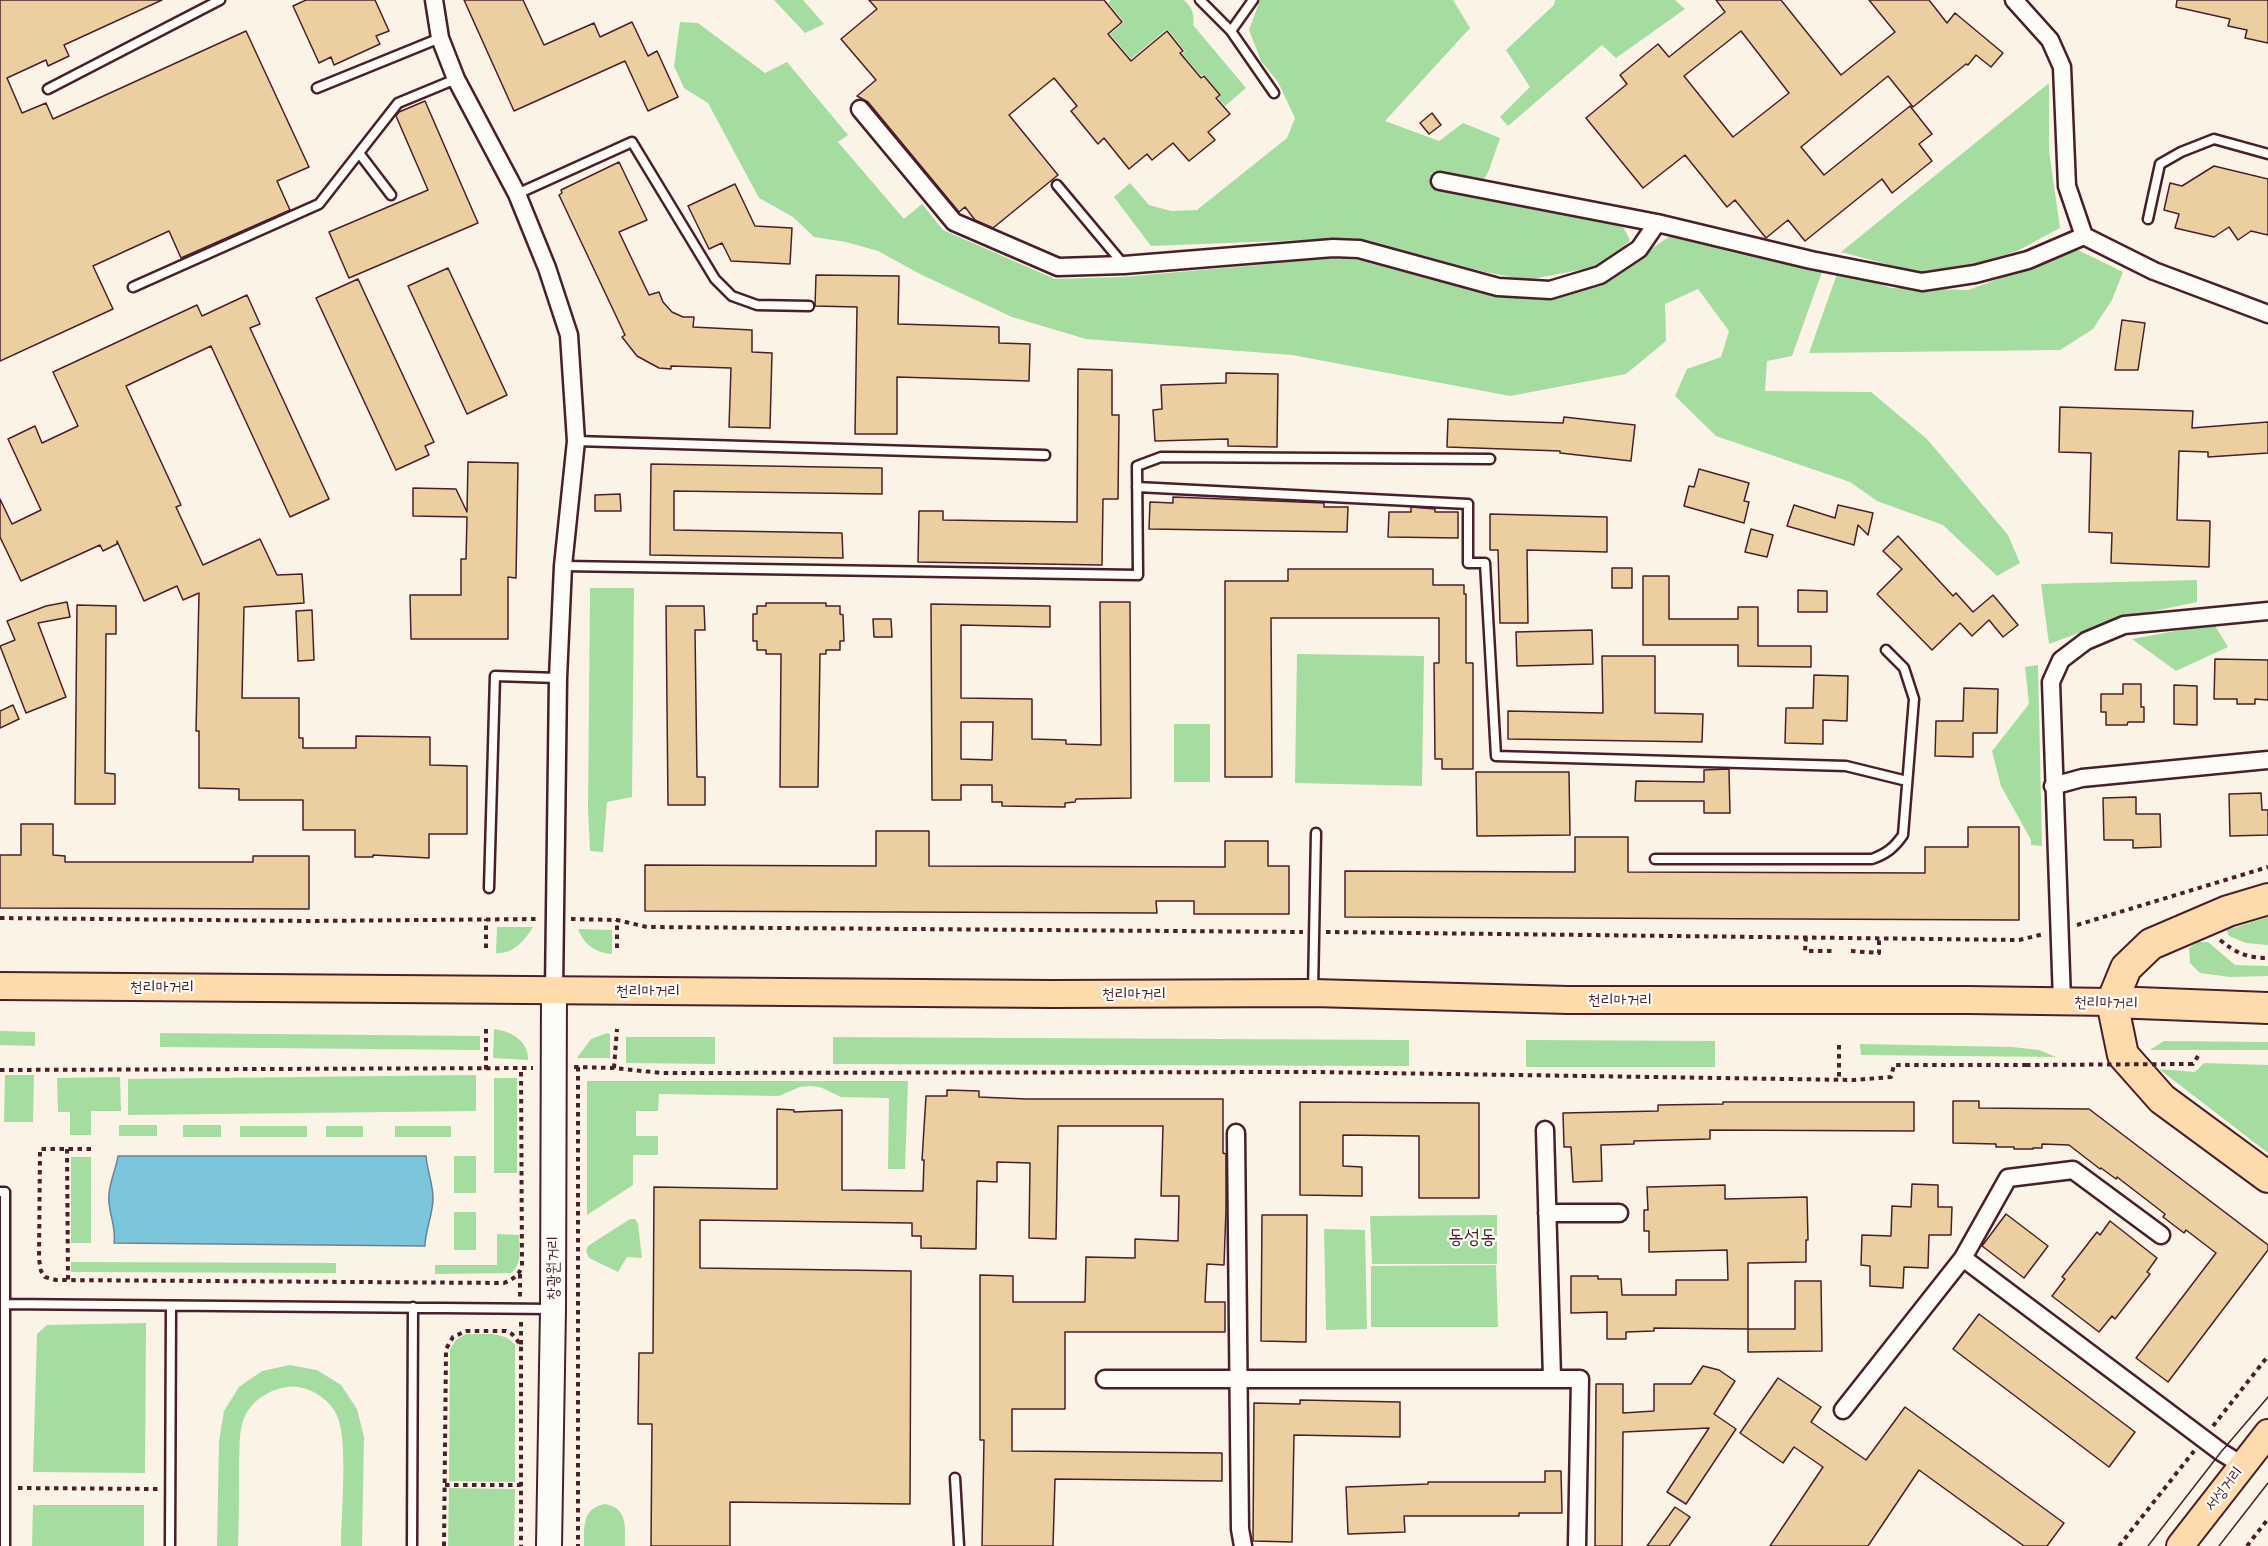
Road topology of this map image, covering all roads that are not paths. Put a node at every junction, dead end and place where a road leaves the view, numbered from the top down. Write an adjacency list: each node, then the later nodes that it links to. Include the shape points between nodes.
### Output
1 (220, 0): 10 (lane)
2 (434, 0): 7 (street)
3 (1200, 0): 6 (lane)
4 (1253, 0): 6 (lane)
5 (2014, 0): 21 (street, via 2050,40 2062,67 2067,186)
6 (1231, 31): 11 (lane)
7 (440, 38): 8 (street); 9 (lane)
8 (456, 79): 13 (lane, via 398,103); 17 (street)
9 (317, 88)
10 (48, 89)
11 (1274, 93)
12 (860, 109): 22 (street, via 954,222 1058,267)
13 (358, 153): 18 (lane); 23 (lane, via 319,204)
14 (2268, 154): 19 (lane, via 2214,139 2181,152 2160,165)
15 (1440, 181): 20 (street)
16 (1057, 184): 22 (lane)
17 (517, 194): 24 (lane, via 632,142 715,279 732,296 757,305); 26 (street, via 568,334)
18 (391, 195)
19 (2148, 219)
20 (1657, 223): 21 (street, via 1922,282 2028,260); 22 (street, via 1640,249 1600,275 1550,290 1498,287 1359,249)
21 (2084, 236): 25 (street, via 2154,271)
22 (1124, 265)
23 (133, 287)
24 (809, 306)
25 (2268, 314)
26 (576, 441): 27 (lane); 30 (street)
27 (1045, 455)
28 (1490, 459): 29 (lane, via 1161,457 1137,466)
29 (1137, 487): 30 (lane, via 1138,575); 35 (lane, via 1468,504 1468,563 1485,563 1496,756 1846,766)
30 (563, 566): 33 (street)
31 (2268, 611): 36 (street, via 2124,625 2086,641 2061,660 2051,682)
32 (1886, 650): 35 (lane, via 1904,668 1914,699)
33 (558, 678): 39 (lane, via 495,676); 42 (street)
34 (2268, 760): 36 (street, via 2082,778)
35 (1907, 780): 38 (lane, via 1903,835 1885,854 1872,859)
36 (2053, 786): 44 (street)
37 (1316, 833): 43 (lane)
38 (1655, 859)
39 (489, 888)
40 (2268, 899): 45 (highway, via 2228,911 2151,944 2126,968)
41 (0, 986): 42 (main road, 천리마거리)
42 (554, 990): 43 (main road, 천리마거리); 58 (main road, 창광원거리)
43 (1313, 993): 44 (main road, 천리마거리, via 1568,1000)
44 (2062, 1002): 45 (main road, 천리마거리)
45 (2112, 1002): 46 (highway, 천리마거리); 49 (highway, via 2123,1055 2162,1099)
46 (2268, 1008)
47 (1545, 1130): 52 (street)
48 (1236, 1133): 62 (street)
49 (2268, 1177)
50 (0, 1192): 55 (lane, via 5,1192)
51 (1619, 1213): 52 (street)
52 (1547, 1214): 60 (street)
53 (2161, 1235): 54 (street, via 2073,1170 2008,1178)
54 (1963, 1258): 63 (street); 65 (street)
55 (5, 1304): 56 (lane); 59 (lane)
56 (171, 1306): 57 (lane); 68 (lane)
57 (413, 1307): 58 (lane); 69 (lane)
58 (553, 1309): 70 (main road, 창광원거리)
59 (3, 1370): 67 (lane)
60 (1552, 1378): 62 (street); 73 (street, via 1580,1379)
61 (1105, 1379): 62 (street)
62 (1238, 1379): 72 (street)
63 (1843, 1410)
64 (2268, 1432): 65 (main road, 서성거리)
65 (2242, 1465): 74 (main road, 서성거리)
66 (955, 1478): 71 (lane)
67 (5, 1546)
68 (170, 1546)
69 (412, 1546)
70 (549, 1546)
71 (959, 1546)
72 (1243, 1546)
73 (1577, 1546)
74 (2180, 1546)

